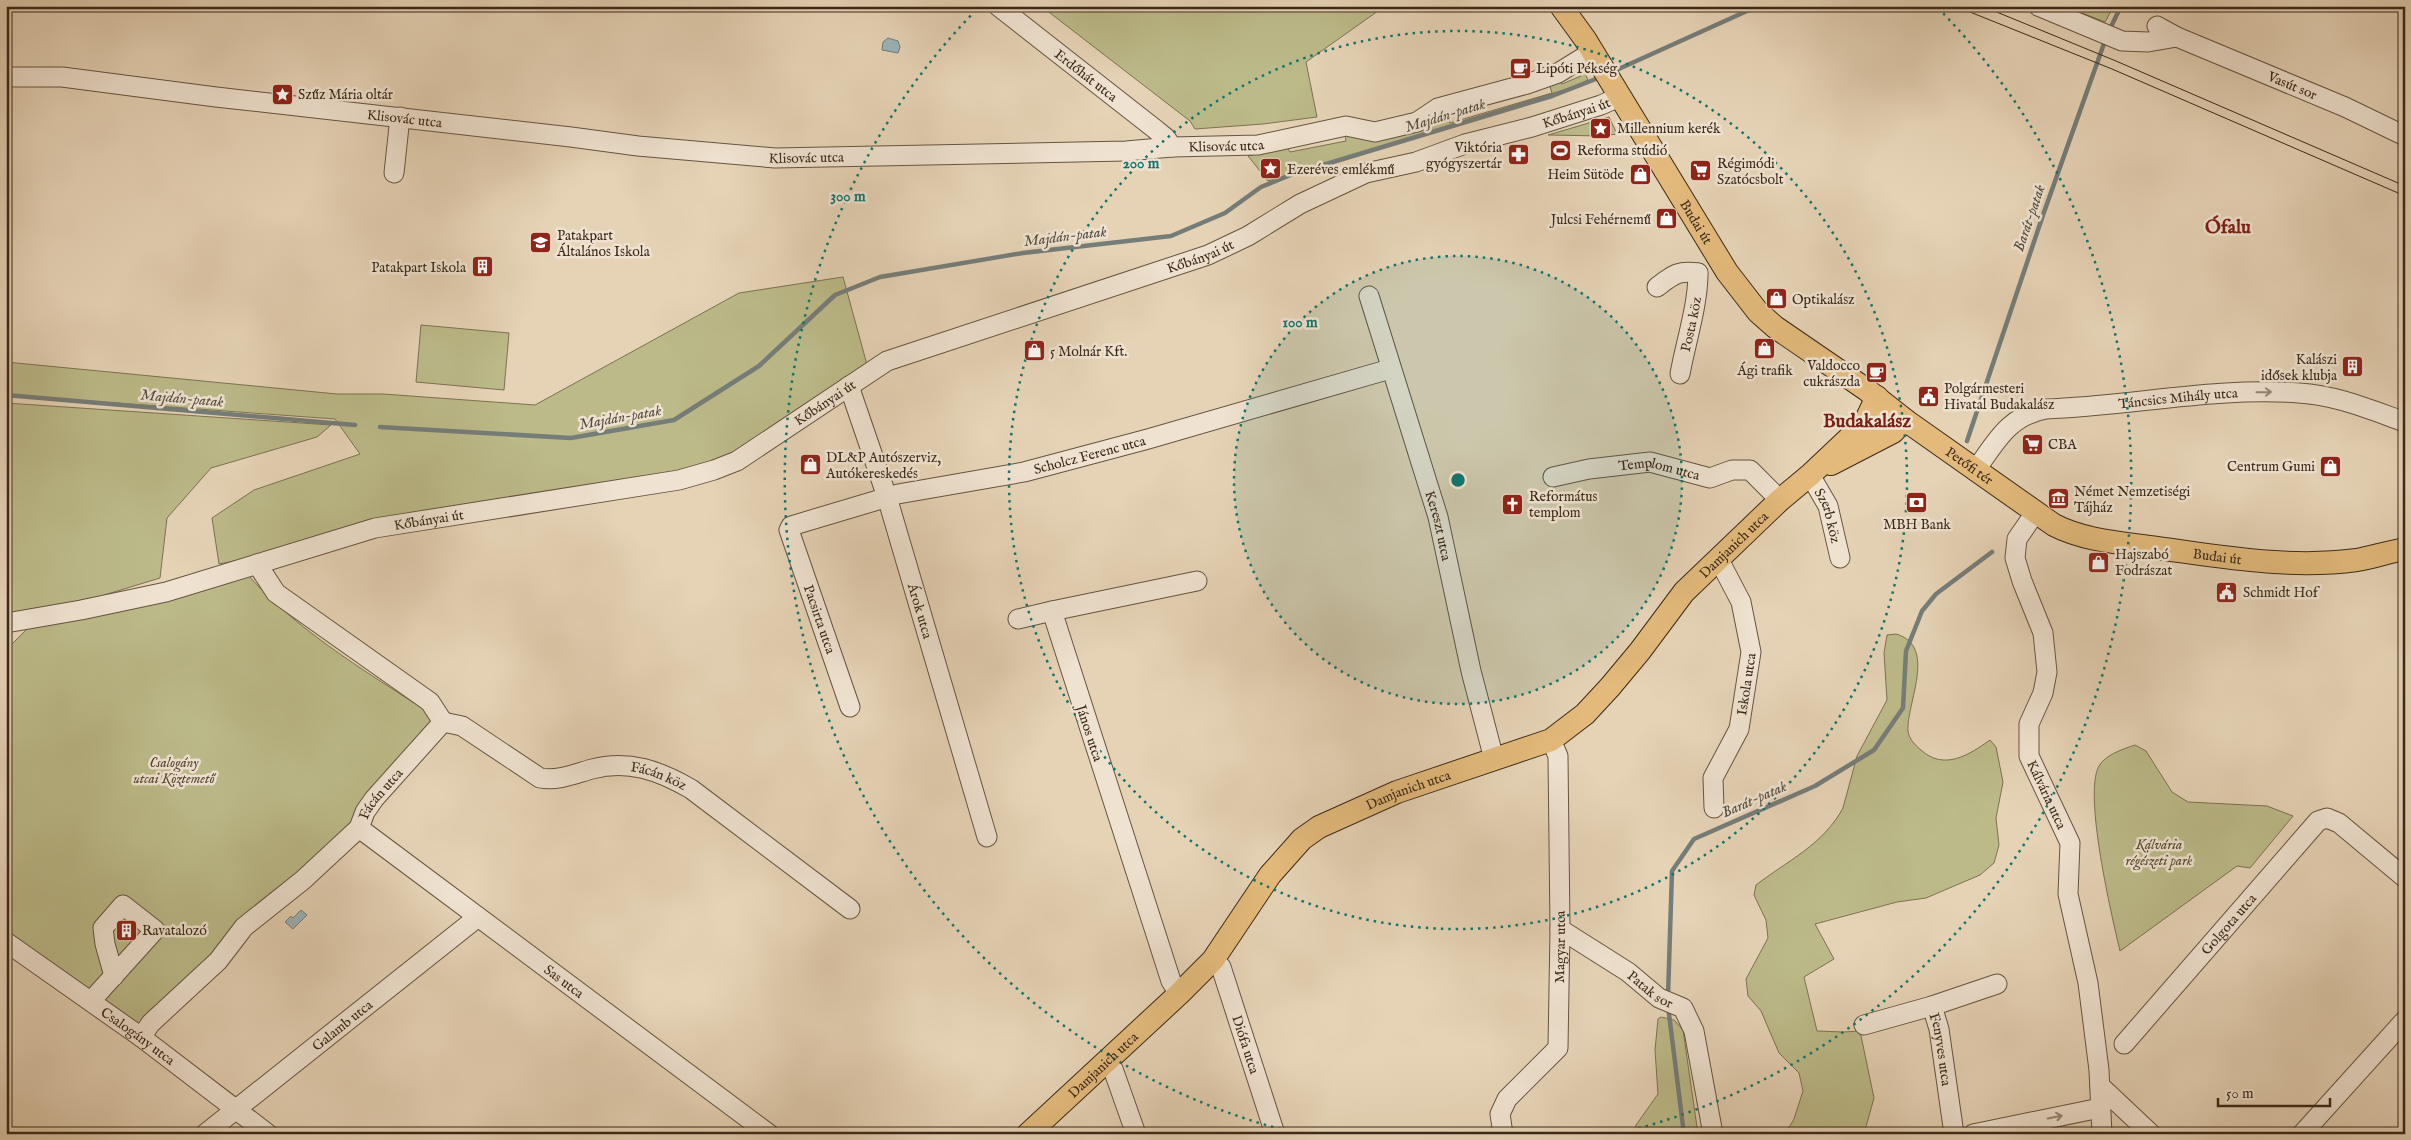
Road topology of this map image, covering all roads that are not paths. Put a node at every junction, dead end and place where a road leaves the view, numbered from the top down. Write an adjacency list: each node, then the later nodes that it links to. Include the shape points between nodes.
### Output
1 (998, 6): 11 (street, Erdőhát utca, via 1166,138)
2 (1561, 6): 6 (main road, Budai út)
3 (2038, 6): 5 (street, via 2122,41)
4 (2157, 26): 5 (street, Vasút sor)
5 (2177, 38): 10 (street, Vasút sor, via 2345,107)
6 (1596, 57): 8 (main road, Budai út); 11 (street, Klisovác utca, via 1527,84 1438,108 1417,122 1370,132 1340,127 1258,145)
7 (6, 77): 9 (street, Klisovác utca, via 62,77)
8 (1616, 92): 13 (main road, Budai út); 19 (street, Kőbányai út, via 1601,105 1465,144 1416,162 1366,173 1300,204 1248,236 1208,255 909,352 887,361)
9 (400, 117): 11 (street, Klisovác utca, via 638,146 775,158 1126,151); 12 (street)
10 (2405, 136)
11 (1172, 147)
12 (394, 173)
13 (1720, 260): 14 (street); 20 (main road, Budai út, via 1744,295 1775,327)
14 (1698, 273): 15 (street, via 1674,274); 18 (street, Posta köz, via 1698,293)
15 (1657, 287)
16 (1369, 296): 17 (street, Kereszt utca)
17 (1390, 369): 26 (street, Scholcz Ferenc utca, via 1024,472); 41 (street, Kereszt utca, via 1438,517 1471,671)
18 (1680, 374)
19 (849, 386): 26 (street, Árok utca); 33 (street, Kőbányai út, via 737,461 698,475 375,528)
20 (1877, 397): 21 (main road, Petőfi tér); 24 (main road, via 1864,424)
21 (1905, 420): 23 (main road, Petőfi tér); 24 (main road, via 1893,432)
22 (2405, 422): 23 (street, Táncsics Mihály utca, one-way to 22, via 2013,421 2032,412 2244,392 2301,393 2353,404)
23 (1975, 471): 28 (main road, Petőfi tér)
24 (1810, 474): 27 (main road, Damjanich utca); 32 (street, Szerb köz, via 1828,506)
25 (1552, 477): 27 (street, Templom utca, via 1589,468 1650,462 1710,478 1732,470 1750,470)
26 (887, 497): 29 (street, Scholcz Ferenc utca, via 791,526); 44 (street, Árok utca)
27 (1780, 500): 31 (main road, Damjanich utca)
28 (2035, 512): 30 (main road, Budai út, via 2062,529 2081,536 2250,562 2325,563); 61 (street, Kálvária utca, via 2016,539 2016,558 2022,581 2043,633 2047,672 2043,693 2029,724 2029,756 2070,844 2068,894 2088,983)
29 (789, 530): 38 (street, Pacsirta utca)
30 (2405, 549)
31 (1718, 558): 40 (main road, Damjanich utca, via 1684,592 1610,687 1584,714); 42 (street, Iskola utca, via 1741,602 1751,652 1739,729 1713,778)
32 (1840, 558)
33 (257, 564): 37 (street, Kőbányai út, via 166,592); 39 (street, via 276,593 430,702)
34 (1197, 581): 35 (street)
35 (1052, 611): 36 (street); 53 (street, János utca, via 1170,981)
36 (1018, 618)
37 (6, 623)
38 (850, 707)
39 (443, 722): 43 (street, Fácán utca, via 374,800); 46 (street, Fácán köz, via 462,726 540,778 552,780 595,768 626,765 669,776 691,789)
40 (1551, 740): 41 (main road, Damjanich utca); 48 (street, Magyar utca, via 1558,756)
41 (1494, 759): 50 (main road, Damjanich utca, via 1397,792 1319,827 1287,854 1270,875)
42 (1714, 808)
43 (359, 828): 47 (street, Sas utca); 58 (street, Fácán utca, via 303,880 244,927 218,961 151,1023)
44 (987, 837)
45 (2405, 878): 59 (street, Golgota utca, via 2339,823 2327,818 2318,821)
46 (850, 909)
47 (478, 917): 62 (street, Galamb utca); 66 (street, Sas utca)
48 (1560, 929): 70 (street, Magyar utca, via 1558,1048 1507,1099 1500,1114); 71 (street, Patak sor, via 1628,972 1659,998 1683,1008 1694,1031)
49 (6, 942): 54 (street, Csalogány utca)
50 (1212, 960): 53 (main road, Damjanich utca); 69 (street, Diófa utca, via 1221,967)
51 (114, 976): 54 (street)
52 (1997, 984): 55 (street)
53 (1179, 994): 60 (main road, Damjanich utca)
54 (91, 1000): 58 (street, Csalogány utca)
55 (1932, 1006): 57 (street, Fenyves utca); 72 (street, Fenyves utca, via 1939,1029)
56 (2405, 1020): 76 (street)
57 (1864, 1025)
58 (141, 1037): 62 (street, Csalogány utca)
59 (2124, 1044)
60 (1108, 1061): 67 (main road, Damjanich utca); 68 (street)
61 (2100, 1086): 63 (street, Kálvária utca); 75 (street)
62 (236, 1108): 64 (street, Galamb utca); 65 (street, Csalogány utca)
63 (2100, 1108): 73 (street, one-way to 63); 74 (street)
64 (205, 1134)
65 (268, 1134)
66 (769, 1134)
67 (1028, 1134)
68 (1136, 1134)
69 (1275, 1134)
70 (1503, 1134)
71 (1713, 1134)
72 (1954, 1134)
73 (1973, 1134)
74 (2102, 1134)
75 (2152, 1134)
76 (2302, 1134)

